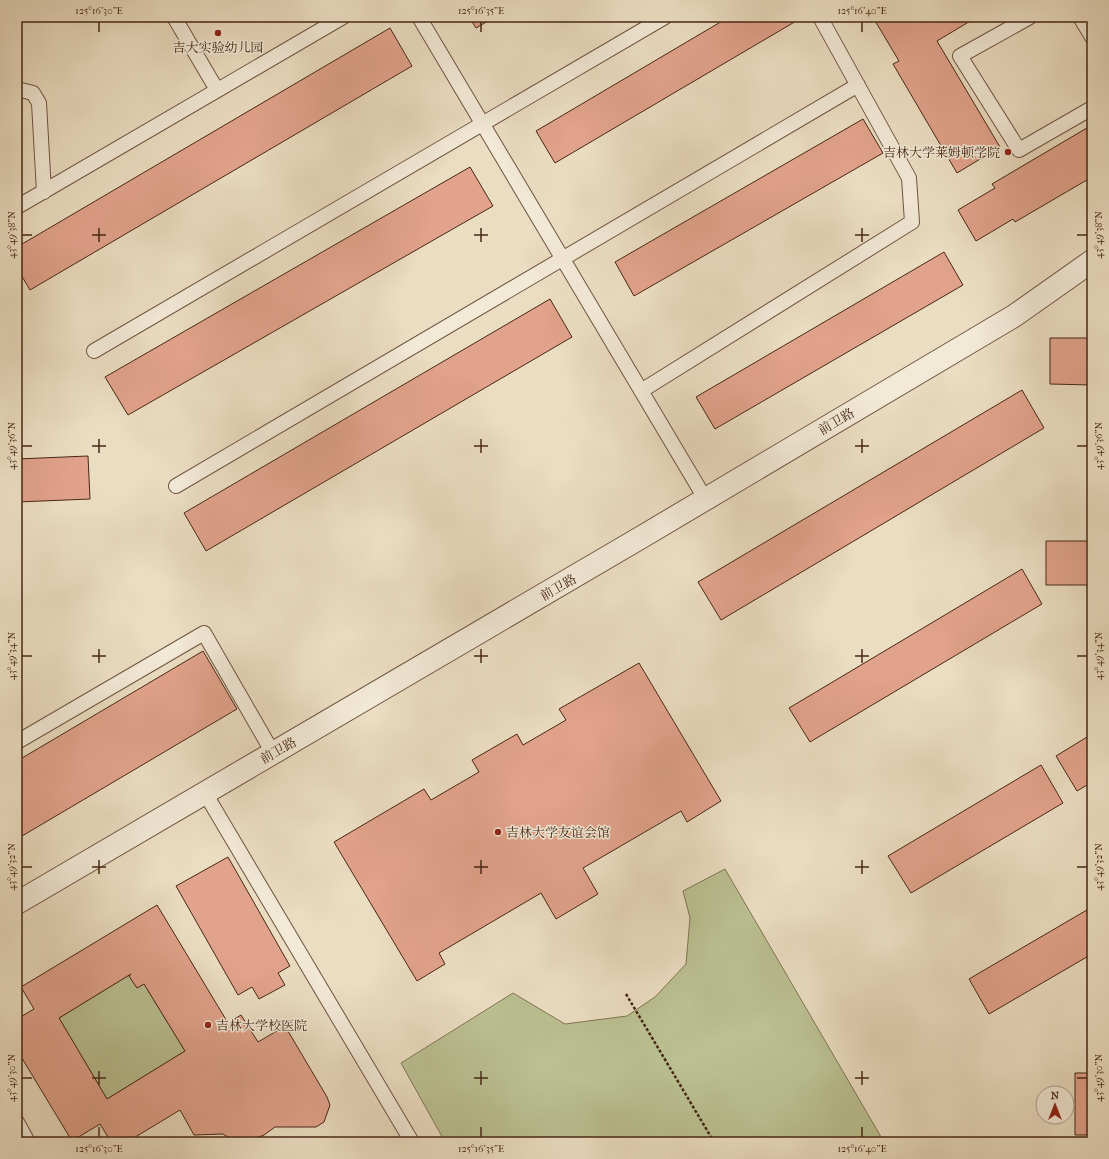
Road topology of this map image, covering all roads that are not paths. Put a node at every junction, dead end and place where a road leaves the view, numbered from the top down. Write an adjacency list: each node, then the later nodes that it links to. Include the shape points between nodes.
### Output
1 (174, 17): 11 (lane)
2 (344, 17): 11 (lane)
3 (419, 17): 13 (lane)
4 (665, 17): 13 (lane)
5 (820, 17): 9 (lane)
6 (1030, 17): 12 (lane, via 960,56 1018,150)
7 (1080, 17): 8 (lane)
8 (1092, 37)
9 (858, 85): 16 (lane); 19 (lane, via 910,178 912,222)
10 (17, 89): 14 (lane, via 33,93 39,103)
11 (217, 90): 14 (lane)
12 (1092, 108)
13 (482, 124): 16 (lane); 18 (lane)
14 (44, 192): 15 (lane)
15 (17, 207)
16 (562, 259): 19 (lane); 20 (lane)
17 (1092, 261): 21 (street, 前卫路, via 1014,316)
18 (94, 351)
19 (641, 391): 21 (lane)
20 (176, 486)
21 (706, 500): 23 (street, 前卫路)
22 (17, 742): 23 (lane, via 204,633)
23 (273, 753): 24 (street, 前卫路)
24 (205, 793): 25 (street, 前卫路); 28 (lane)
25 (17, 902)
26 (17, 1122): 27 (lane)
27 (28, 1142)
28 (412, 1142)

